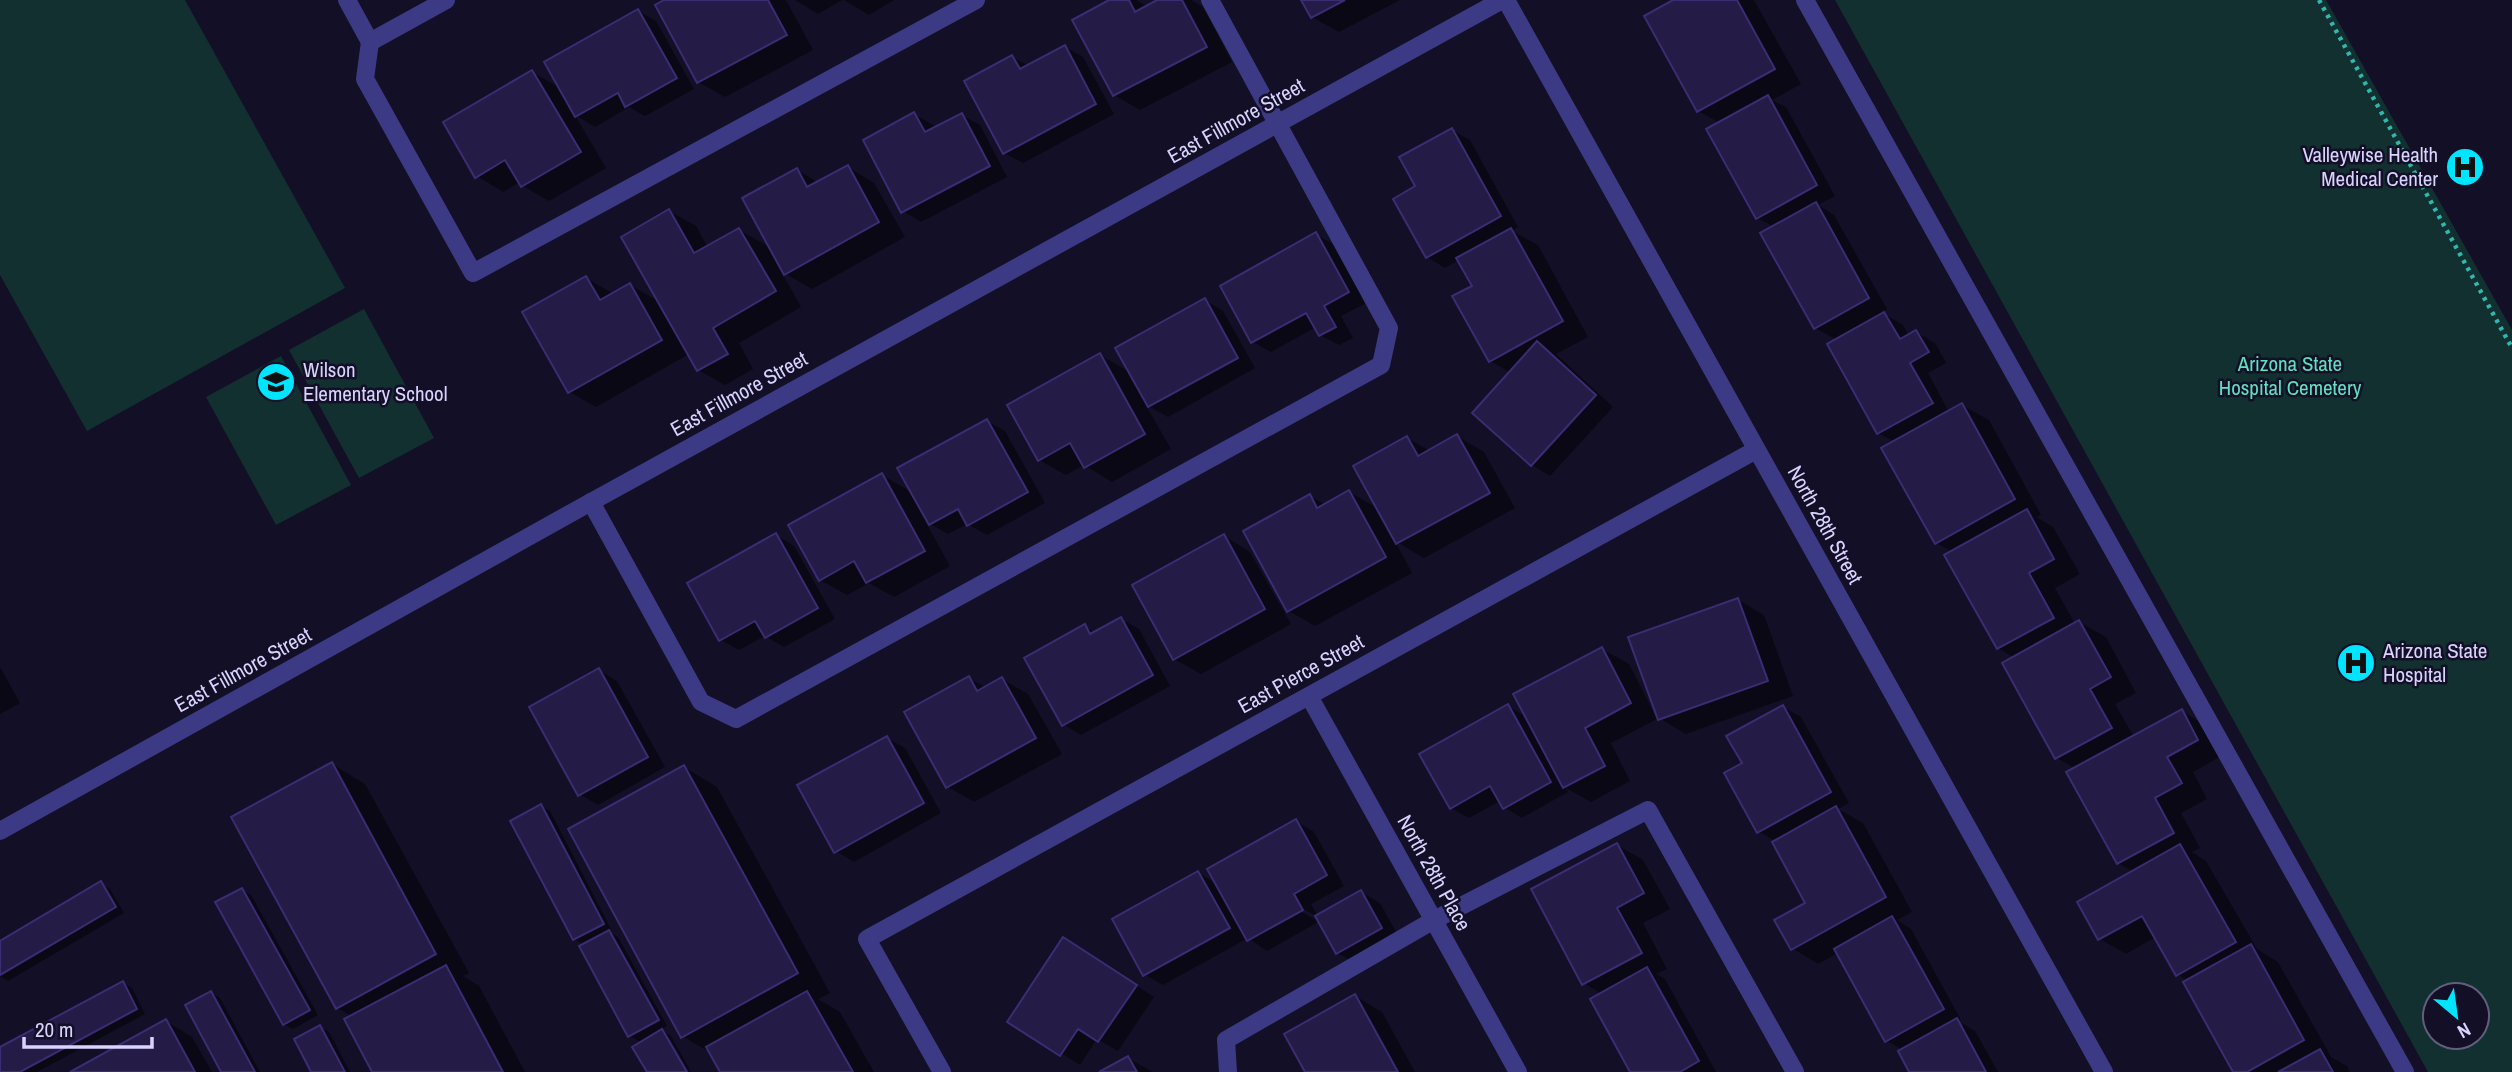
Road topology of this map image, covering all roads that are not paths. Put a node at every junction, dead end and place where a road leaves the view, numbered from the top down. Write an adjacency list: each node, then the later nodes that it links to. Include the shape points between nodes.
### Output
1 (347, 0): 7 (street)
2 (446, 0): 7 (street)
3 (976, 0): 7 (street, via 472,273 365,79)
4 (1210, 0): 8 (street)
5 (1504, 0): 8 (street, East Fillmore Street); 9 (street, North 28th Street)
6 (1805, 0): 19 (street)
7 (370, 42)
8 (1277, 124): 10 (street, East Fillmore Street); 10 (street, via 1389,328 1381,365 736,719 701,702)
9 (1756, 450): 11 (street, East Pierce Street); 18 (street, North 28th Street)
10 (591, 502): 12 (street, East Fillmore Street)
11 (1309, 696): 13 (street, North 28th Place); 14 (street, East Pierce Street, via 867,939)
12 (0, 831)
13 (1434, 920): 15 (street, via 1226,1040); 16 (street, North 28th Place); 17 (street, via 1648,810)
14 (942, 1072)
15 (1228, 1072)
16 (1518, 1072)
17 (1796, 1072)
18 (2104, 1072)
19 (2405, 1072)

